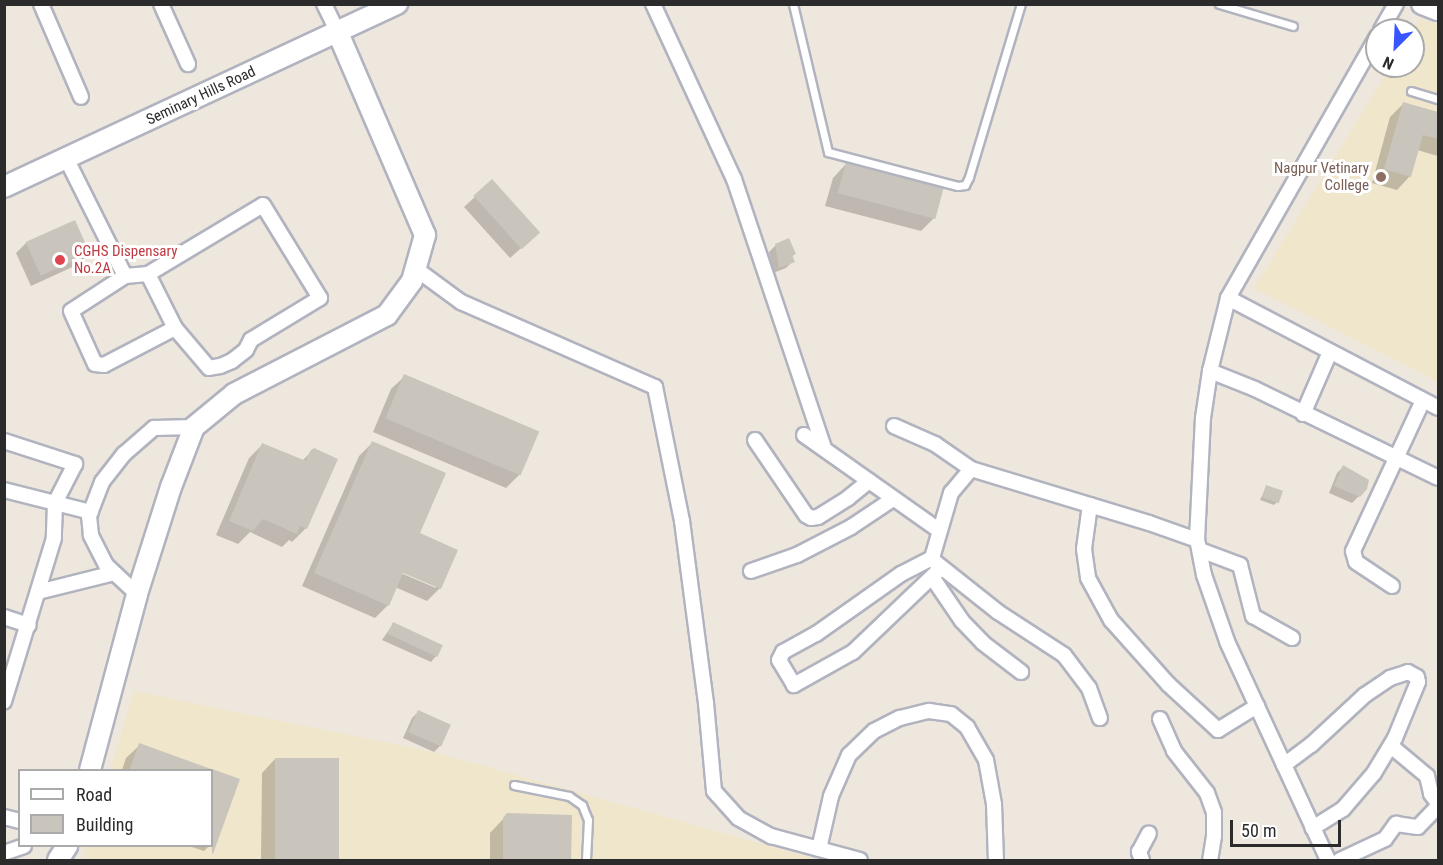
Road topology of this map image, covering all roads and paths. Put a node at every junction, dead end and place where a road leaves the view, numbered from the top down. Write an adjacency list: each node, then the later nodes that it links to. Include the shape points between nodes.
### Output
1 (41, 4): 18 (street)
2 (161, 4): 16 (street)
3 (324, 4): 14 (street)
4 (397, 4): 14 (street, Seminary Hills Road)
5 (653, 4): 37 (street, via 734,179)
6 (793, 4): 7 (lane, via 828,152 958,186 965,185 969,177)
7 (1021, 4)
8 (1219, 4): 13 (lane)
9 (1396, 4): 12 (street)
10 (1422, 4): 11 (street)
11 (1438, 10)
12 (1388, 18)
13 (1293, 26)
14 (338, 33): 20 (street, Seminary Hills Road); 22 (street, via 425,235)
15 (1365, 58): 25 (street)
16 (188, 64)
17 (1411, 91): 19 (lane)
18 (81, 97)
19 (1438, 99)
20 (66, 158): 21 (street, Seminary Hills Road); 24 (street)
21 (4, 187)
22 (416, 268): 32 (street, via 412,281 387,315 234,394); 72 (street, via 461,302 655,387 682,521 714,790 738,818 771,836)
23 (148, 274): 24 (street); 26 (street); 26 (street, via 263,205 320,298 251,340 246,350 232,361 210,368)
24 (125, 276): 26 (street, via 71,311 95,364 104,364)
25 (1228, 298): 27 (street); 28 (street)
26 (176, 328)
27 (1330, 352): 29 (street); 31 (street)
28 (1210, 371): 31 (street); 48 (street, via 1203,418)
29 (1423, 400): 30 (street); 38 (street)
30 (1438, 408)
31 (1304, 414): 38 (street)
32 (194, 426): 46 (street, via 154,428 124,454 102,482); 54 (street)
33 (894, 426): 39 (street, via 935,444)
34 (804, 435): 37 (street)
35 (755, 440): 41 (street, via 806,515 812,518)
36 (4, 441): 44 (street, via 75,464)
37 (824, 448): 41 (street)
38 (1397, 456): 40 (street); 52 (street, via 1353,551 1356,562)
39 (971, 469): 45 (street); 47 (street, via 951,493)
40 (1438, 478)
41 (869, 481): 43 (street)
42 (4, 490): 44 (street)
43 (893, 499): 47 (street); 50 (street, via 797,555)
44 (56, 504): 46 (street); 53 (street, via 54,538)
45 (1090, 505): 48 (street); 60 (street, via 1084,549 1088,578 1111,620 1168,684 1218,730)
46 (91, 512): 51 (street, via 91,535)
47 (940, 531): 49 (street)
48 (1198, 545): 57 (street, via 1240,565 1253,616); 60 (street, via 1227,641)
49 (935, 567): 49 (street, via 901,574 816,634 783,652 779,660 794,685 853,652); 58 (street, via 962,621); 61 (street, via 1064,655 1089,688)
50 (751, 571)
51 (114, 573): 53 (street); 54 (street)
52 (1392, 586)
53 (38, 592): 56 (street)
54 (137, 594): 65 (street)
55 (4, 617): 56 (street)
56 (29, 624): 59 (street)
57 (1292, 638)
58 (1021, 672)
59 (4, 702)
60 (1257, 706): 64 (street)
61 (1100, 718)
62 (1160, 719): 79 (street, via 1174,751 1207,793 1214,812)
63 (1391, 746): 64 (street, via 1418,682 1415,674 1408,672 1390,678 1365,695); 67 (street, via 1427,776); 68 (street, via 1358,794)
64 (1284, 765): 68 (street)
65 (91, 769)
66 (514, 785): 75 (lane, via 568,796 582,805 588,820)
67 (1438, 804): 81 (street, via 1418,828 1396,824 1384,839)
68 (1313, 828): 80 (street)
69 (1149, 833): 78 (street, via 1139,852)
70 (21, 847): 73 (street)
71 (66, 847): 74 (street)
72 (819, 849): 76 (street); 77 (street, via 831,796 849,755 874,731 900,718 929,711 951,714 967,727 986,760 994,804)
73 (4, 853)
74 (58, 861)
75 (586, 861)
76 (860, 861)
77 (996, 861)
78 (1142, 861)
79 (1210, 861)
80 (1328, 861)
81 (1340, 861)

